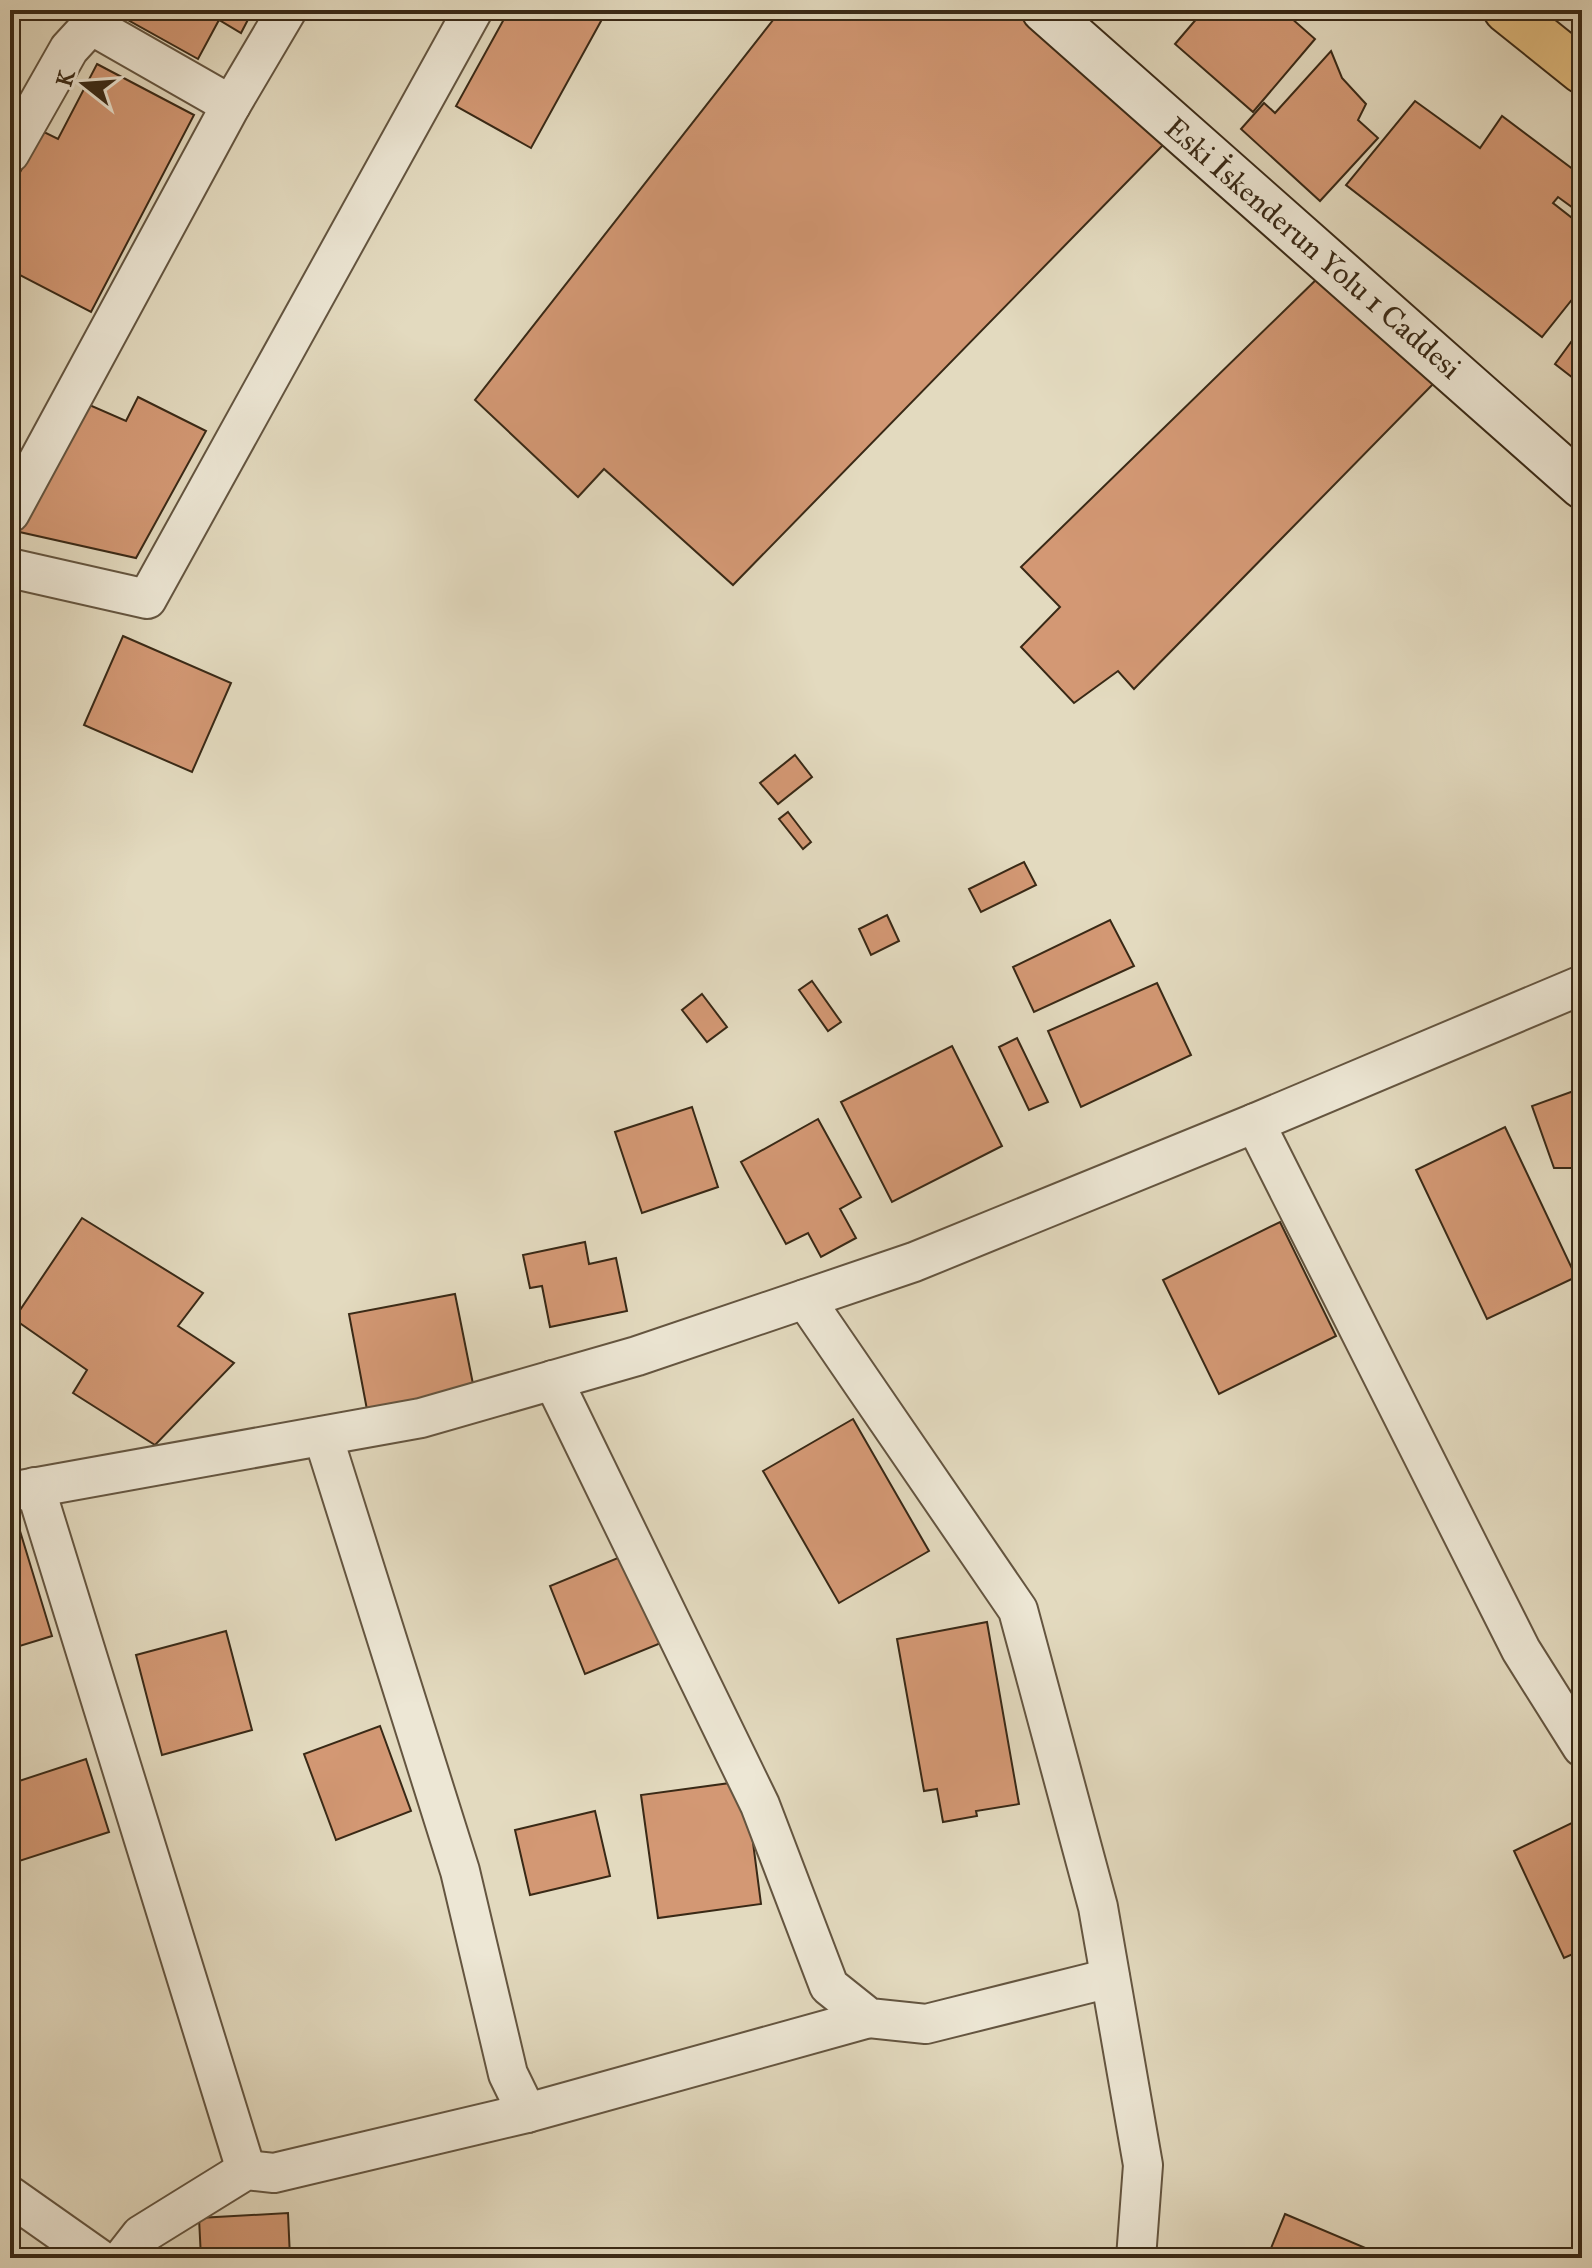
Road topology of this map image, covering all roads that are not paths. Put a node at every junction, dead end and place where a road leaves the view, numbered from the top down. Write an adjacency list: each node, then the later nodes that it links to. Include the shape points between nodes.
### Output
1 (287, 10): 7 (street)
2 (473, 10): 11 (street, via 147,599)
3 (1044, 10): 9 (street, Eski İskenderun Yolu 1 Caddesi)
4 (1506, 10): 6 (highway)
5 (95, 17): 7 (street); 8 (street, via 69,49)
6 (1582, 71)
7 (231, 105): 10 (street)
8 (10, 153)
9 (1582, 486)
10 (10, 513)
11 (10, 568)
12 (1582, 985): 13 (street)
13 (1255, 1123): 14 (street, via 914,1262); 18 (street, via 1521,1650)
14 (805, 1299): 15 (street); 19 (street, via 1018,1610 1098,1907)
15 (553, 1380): 16 (street, via 421,1418); 20 (street, via 760,1805 829,1986)
16 (323, 1436): 17 (street); 21 (street, via 460,1871 508,2074)
17 (23, 1490): 22 (street)
18 (1582, 1747)
19 (1110, 1978): 20 (street, via 926,2024); 26 (street, via 1143,2165)
20 (869, 2018): 21 (street)
21 (527, 2113): 22 (street, via 274,2173)
22 (246, 2170): 25 (street, via 141,2235)
23 (10, 2196): 24 (street)
24 (98, 2258)
25 (123, 2258)
26 (1136, 2258)

